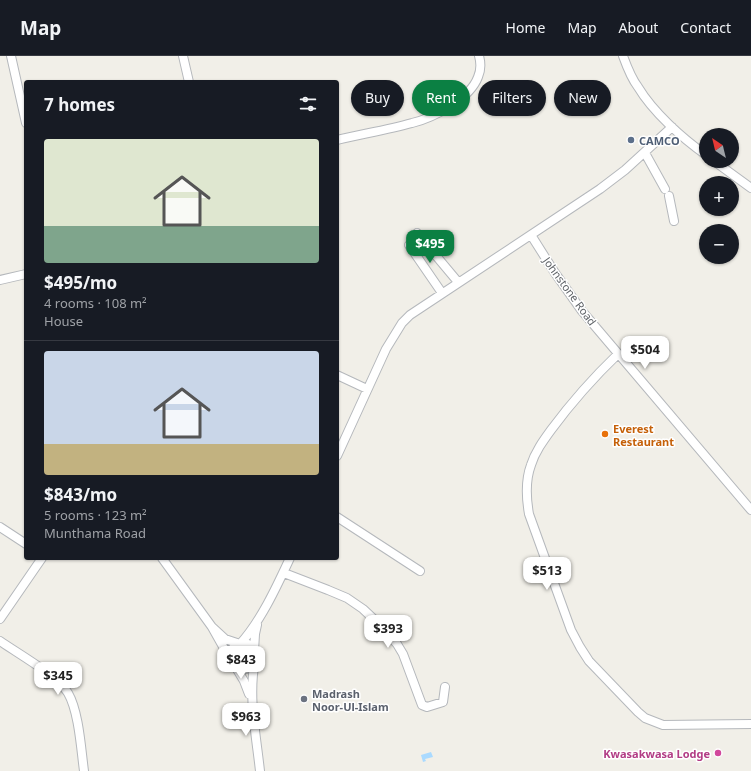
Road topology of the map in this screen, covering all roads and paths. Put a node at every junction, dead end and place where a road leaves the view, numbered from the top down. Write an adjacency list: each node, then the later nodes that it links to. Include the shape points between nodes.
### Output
1 (11, 56): 6 (street)
2 (183, 56): 5 (street)
3 (479, 56): 8 (street, via 480,69 474,85 449,106 413,123)
4 (623, 56): 7 (street, via 638,88)
5 (189, 80)
6 (24, 114)
7 (672, 128): 9 (street); 10 (street)
8 (339, 140)
9 (699, 151)
10 (645, 153): 13 (street, via 667,192); 15 (street, via 600,189)
11 (724, 168): 12 (street)
12 (751, 188)
13 (674, 221)
14 (417, 233): 19 (street)
15 (531, 235): 19 (street); 21 (street, Johnstone Road, via 569,293)
16 (409, 245): 20 (street)
17 (24, 274): 18 (street)
18 (0, 280)
19 (458, 282): 20 (street)
20 (442, 293): 23 (street, via 402,323)
21 (618, 354): 25 (street, Johnstone Road); 45 (street, via 562,415 538,449 527,482 529,514 580,647 598,672 638,712 645,718 663,724)
22 (339, 376): 23 (street)
23 (367, 389): 24 (street)
24 (339, 452)
25 (751, 510)
26 (339, 518): 32 (street)
27 (0, 527): 28 (street)
28 (24, 543)
29 (41, 560): 35 (street)
30 (163, 560): 36 (street)
31 (289, 560): 33 (street)
32 (420, 571)
33 (284, 573): 34 (street); 43 (street, via 347,598 381,626 403,654 422,705 427,707 444,702)
34 (260, 616): 38 (street); 39 (street)
35 (0, 619)
36 (212, 627): 38 (street, via 225,639); 40 (street)
37 (0, 641): 46 (street, via 55,679 68,693 76,714)
38 (240, 644): 39 (street, via 249,645); 40 (street, via 231,651)
39 (254, 651): 41 (street)
40 (230, 659): 42 (street)
41 (255, 660): 42 (street, via 244,669); 44 (street, via 251,681)
42 (235, 666): 44 (street)
43 (445, 687)
44 (252, 701): 47 (street)
45 (751, 724)
46 (84, 771)
47 (260, 771)

